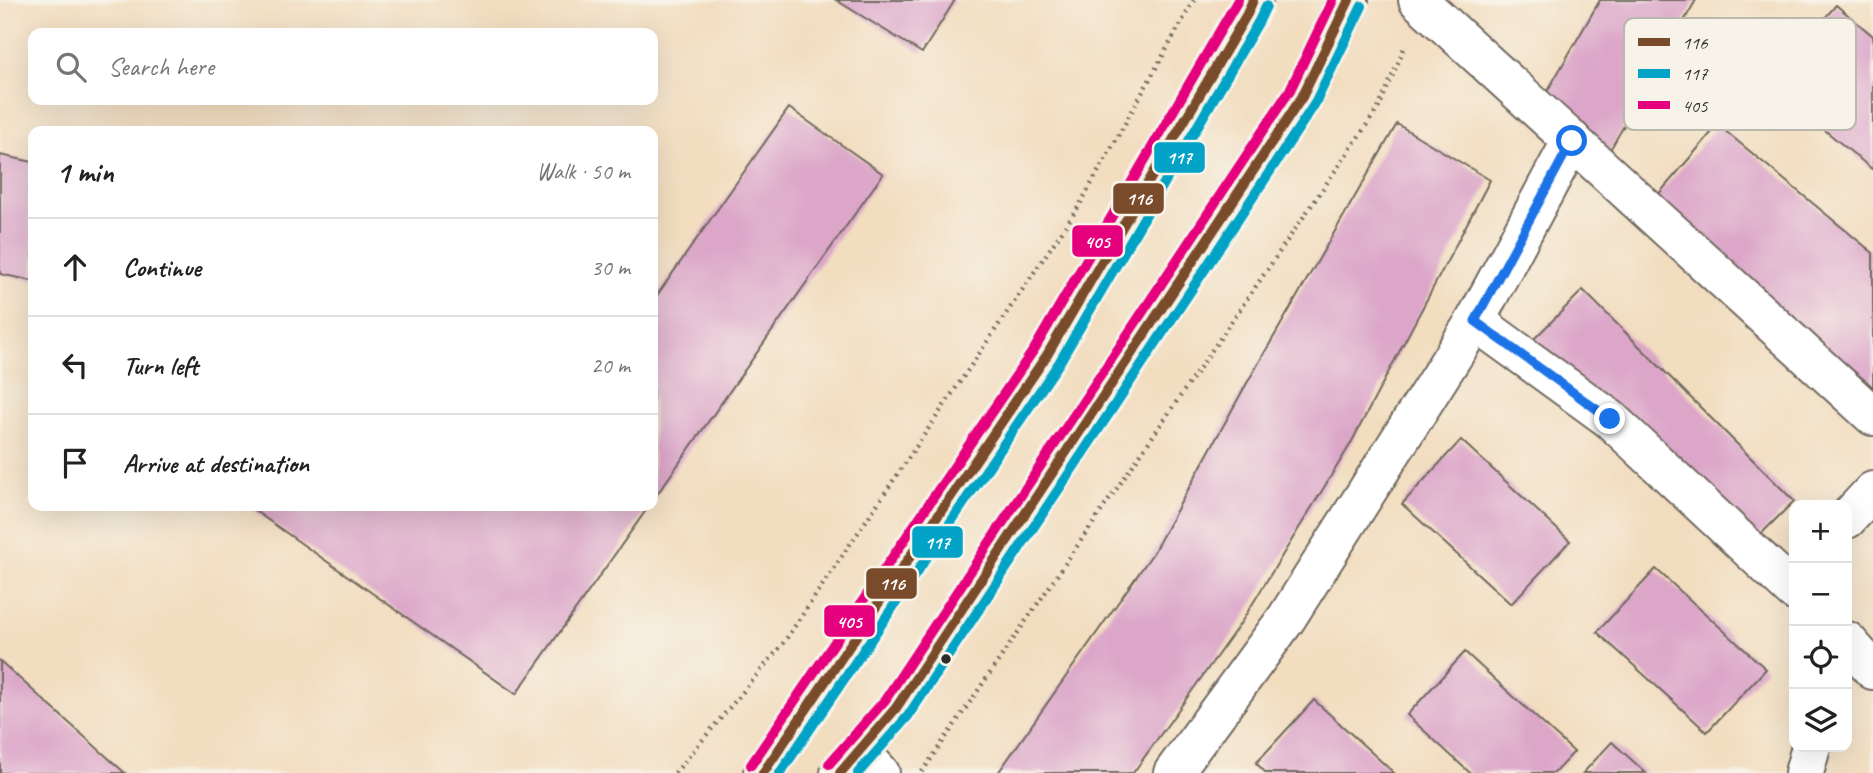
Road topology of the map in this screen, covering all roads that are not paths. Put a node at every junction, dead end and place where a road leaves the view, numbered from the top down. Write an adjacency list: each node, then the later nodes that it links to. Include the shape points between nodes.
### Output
1 (1253, 0): 14 (street, via 1047,355)
2 (1349, 0): 13 (street, via 1302,97)
3 (1421, 2): 4 (street)
4 (1572, 141): 5 (street); 6 (street)
5 (1475, 321): 9 (street, via 1610,419); 15 (street, via 1286,619)
6 (1873, 416)
7 (1873, 491): 8 (street)
8 (1852, 514)
9 (1789, 580)
10 (1852, 647): 11 (street)
11 (1873, 670)
12 (1810, 752): 16 (street)
13 (860, 766)
14 (763, 773)
15 (1173, 773)
16 (1804, 773)

